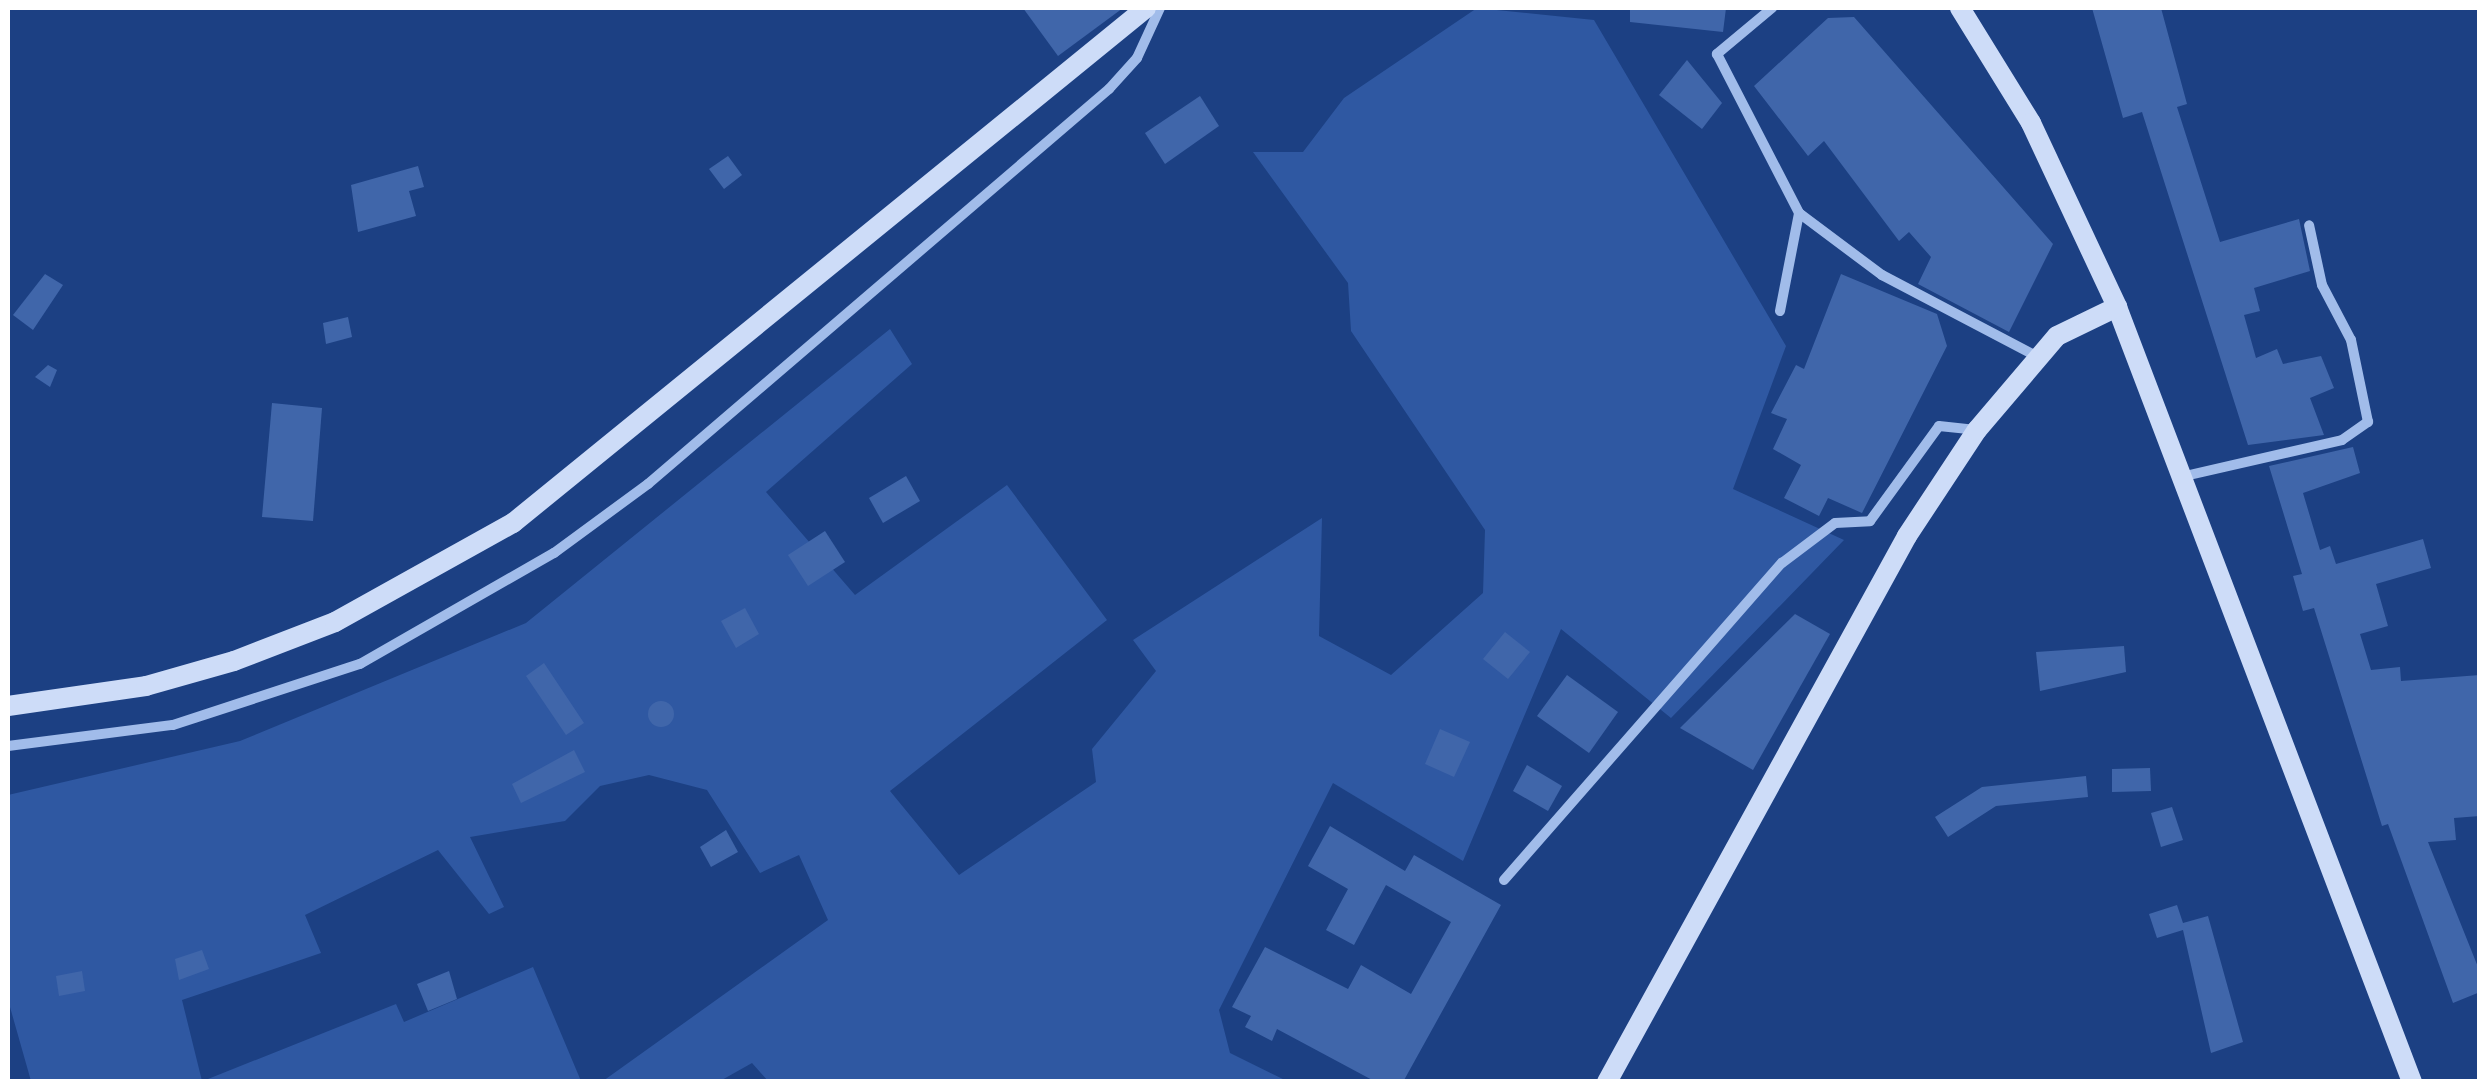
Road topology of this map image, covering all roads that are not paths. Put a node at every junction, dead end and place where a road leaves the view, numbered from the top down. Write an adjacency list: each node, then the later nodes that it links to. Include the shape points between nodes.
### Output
1 (1146, 8): 12 (main road, via 512,523 335,622 234,662 146,686)
2 (1160, 8): 13 (street, via 1137,58 1109,89 648,484 554,554 360,664 173,726)
3 (1772, 8): 5 (street, via 1716,54)
4 (1967, 10): 7 (main road, via 2030,123)
5 (1800, 213): 8 (street); 9 (street, via 1882,275)
6 (2309, 225): 11 (street, via 2322,285 2351,340 2368,422 2342,440)
7 (2117, 307): 9 (main road, via 2082,320); 11 (main road)
8 (1780, 311)
9 (2038, 357): 10 (main road)
10 (1977, 430): 14 (street, via 1939,426 1870,521 1835,523 1782,564); 15 (main road, via 1743,820)
11 (2185, 476): 16 (main road, via 2320,857)
12 (8, 706)
13 (8, 746)
14 (1504, 880)
15 (1607, 1082)
16 (2412, 1082)

